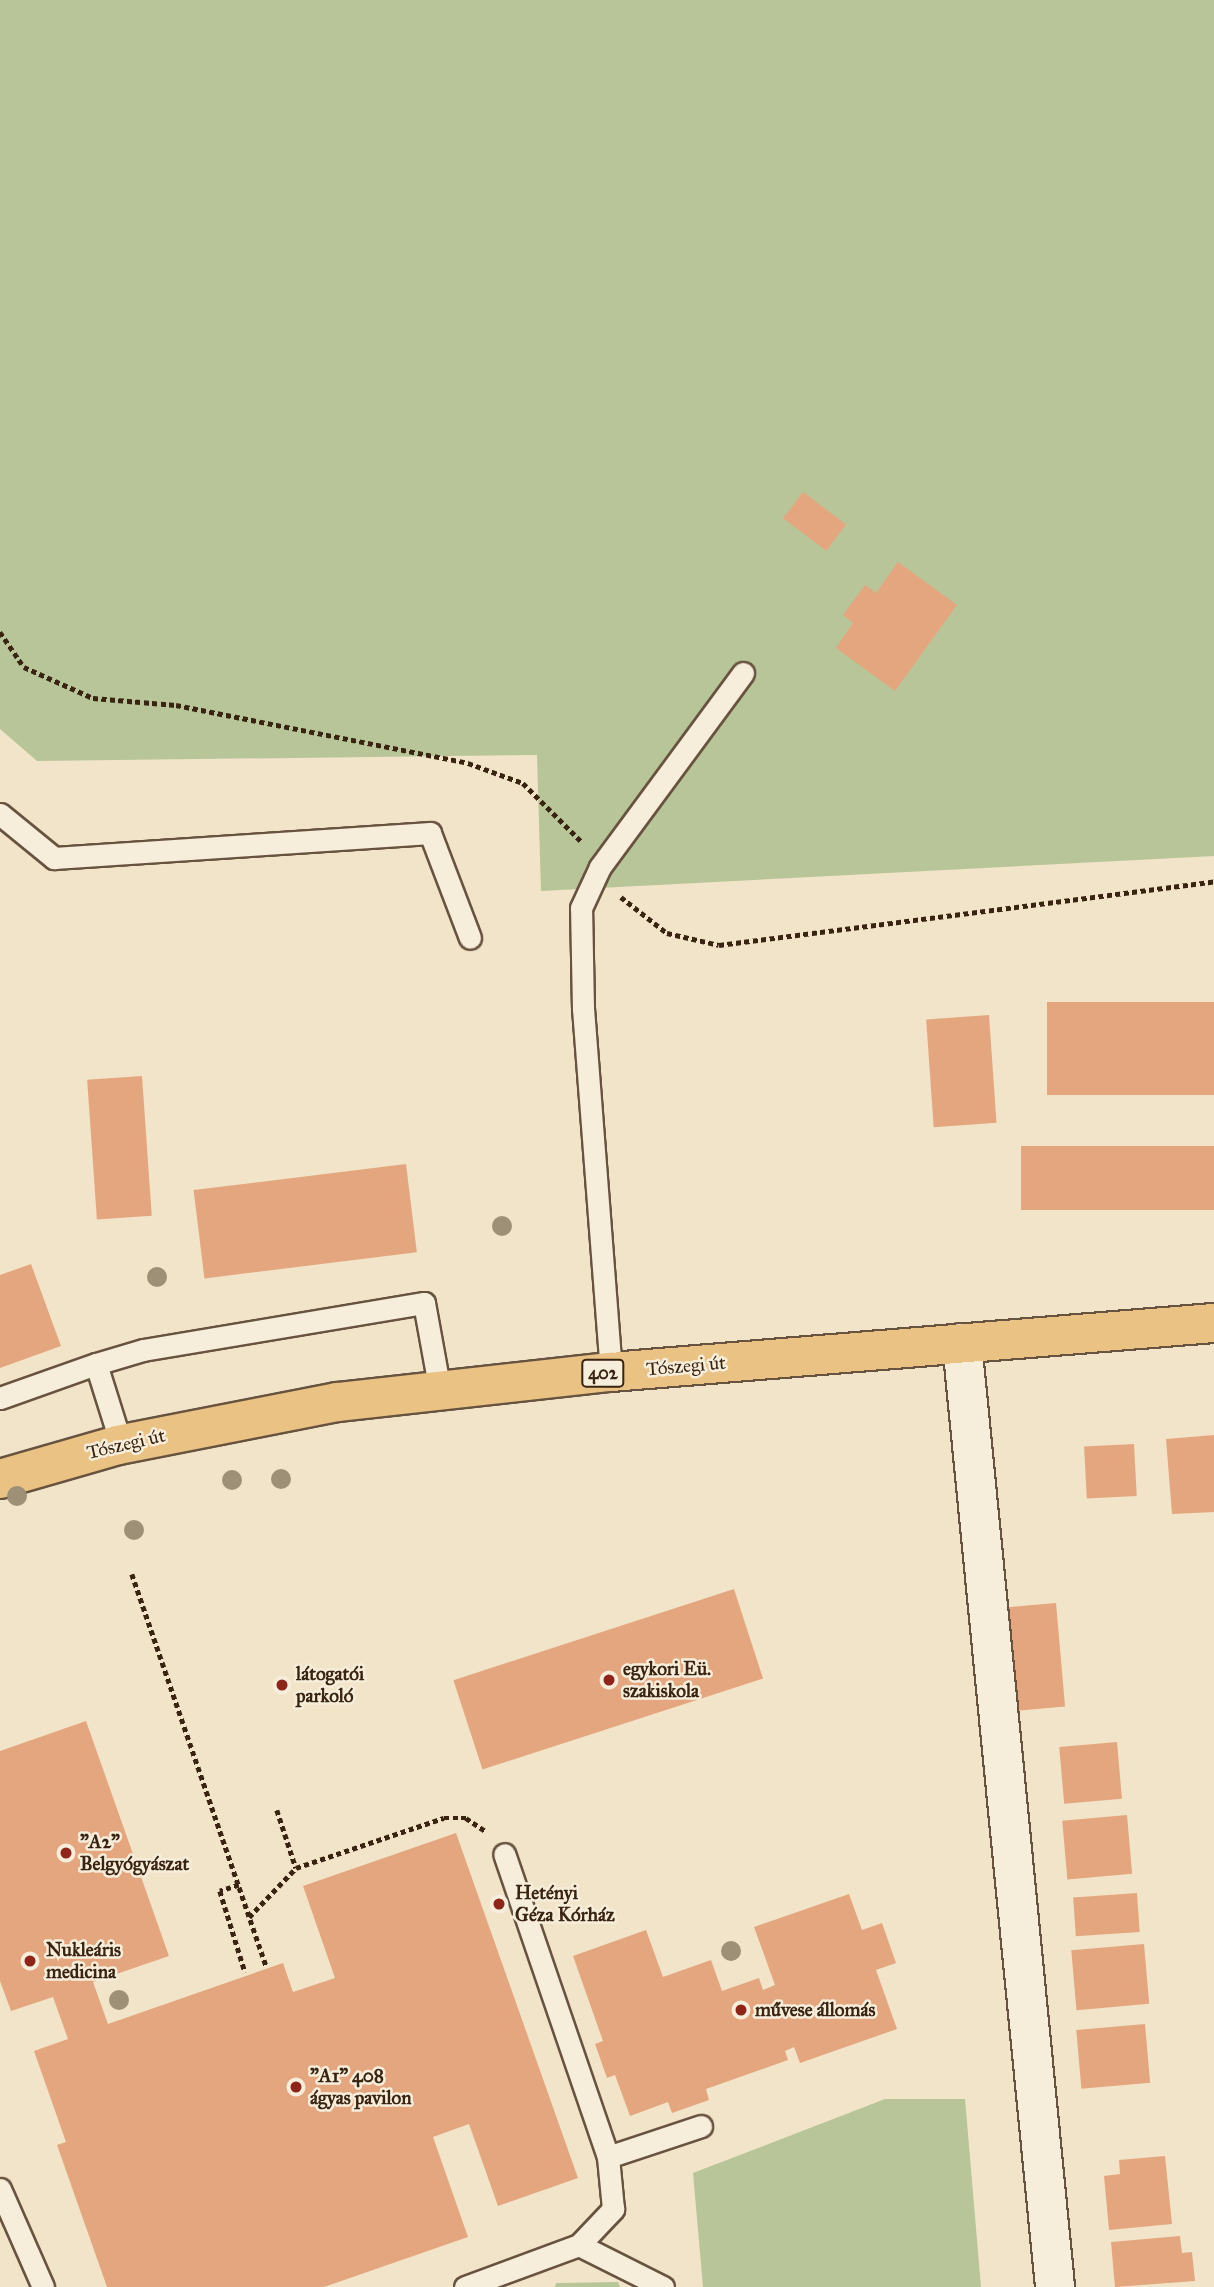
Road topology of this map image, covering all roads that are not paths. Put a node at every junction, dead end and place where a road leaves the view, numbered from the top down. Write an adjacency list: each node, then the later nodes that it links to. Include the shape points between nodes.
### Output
1 (743, 673): 7 (lane, via 600,867 581,908 583,1009)
2 (0, 814): 3 (lane, via 54,858 430,833)
3 (470, 937)
4 (1214, 1323): 5 (main road, Tószegi út / 402)
5 (962, 1343): 7 (main road, Tószegi út / 402); 21 (street)
6 (96, 1364): 8 (lane, via 143,1350 424,1303); 9 (lane); 10 (lane)
7 (611, 1372): 8 (main road, Tószegi út / 402)
8 (440, 1391): 10 (main road, Tószegi út / 402, via 338,1402)
9 (0, 1398)
10 (121, 1444): 11 (main road, Tószegi út / 402)
11 (0, 1479)
12 (504, 1854): 14 (lane)
13 (701, 2126): 14 (lane)
14 (608, 2157): 16 (lane, via 612,2209)
15 (0, 2189): 18 (lane)
16 (579, 2245): 17 (lane); 20 (lane)
17 (508, 2280): 19 (lane)
18 (43, 2287)
19 (465, 2287)
20 (663, 2287)
21 (1055, 2287)

